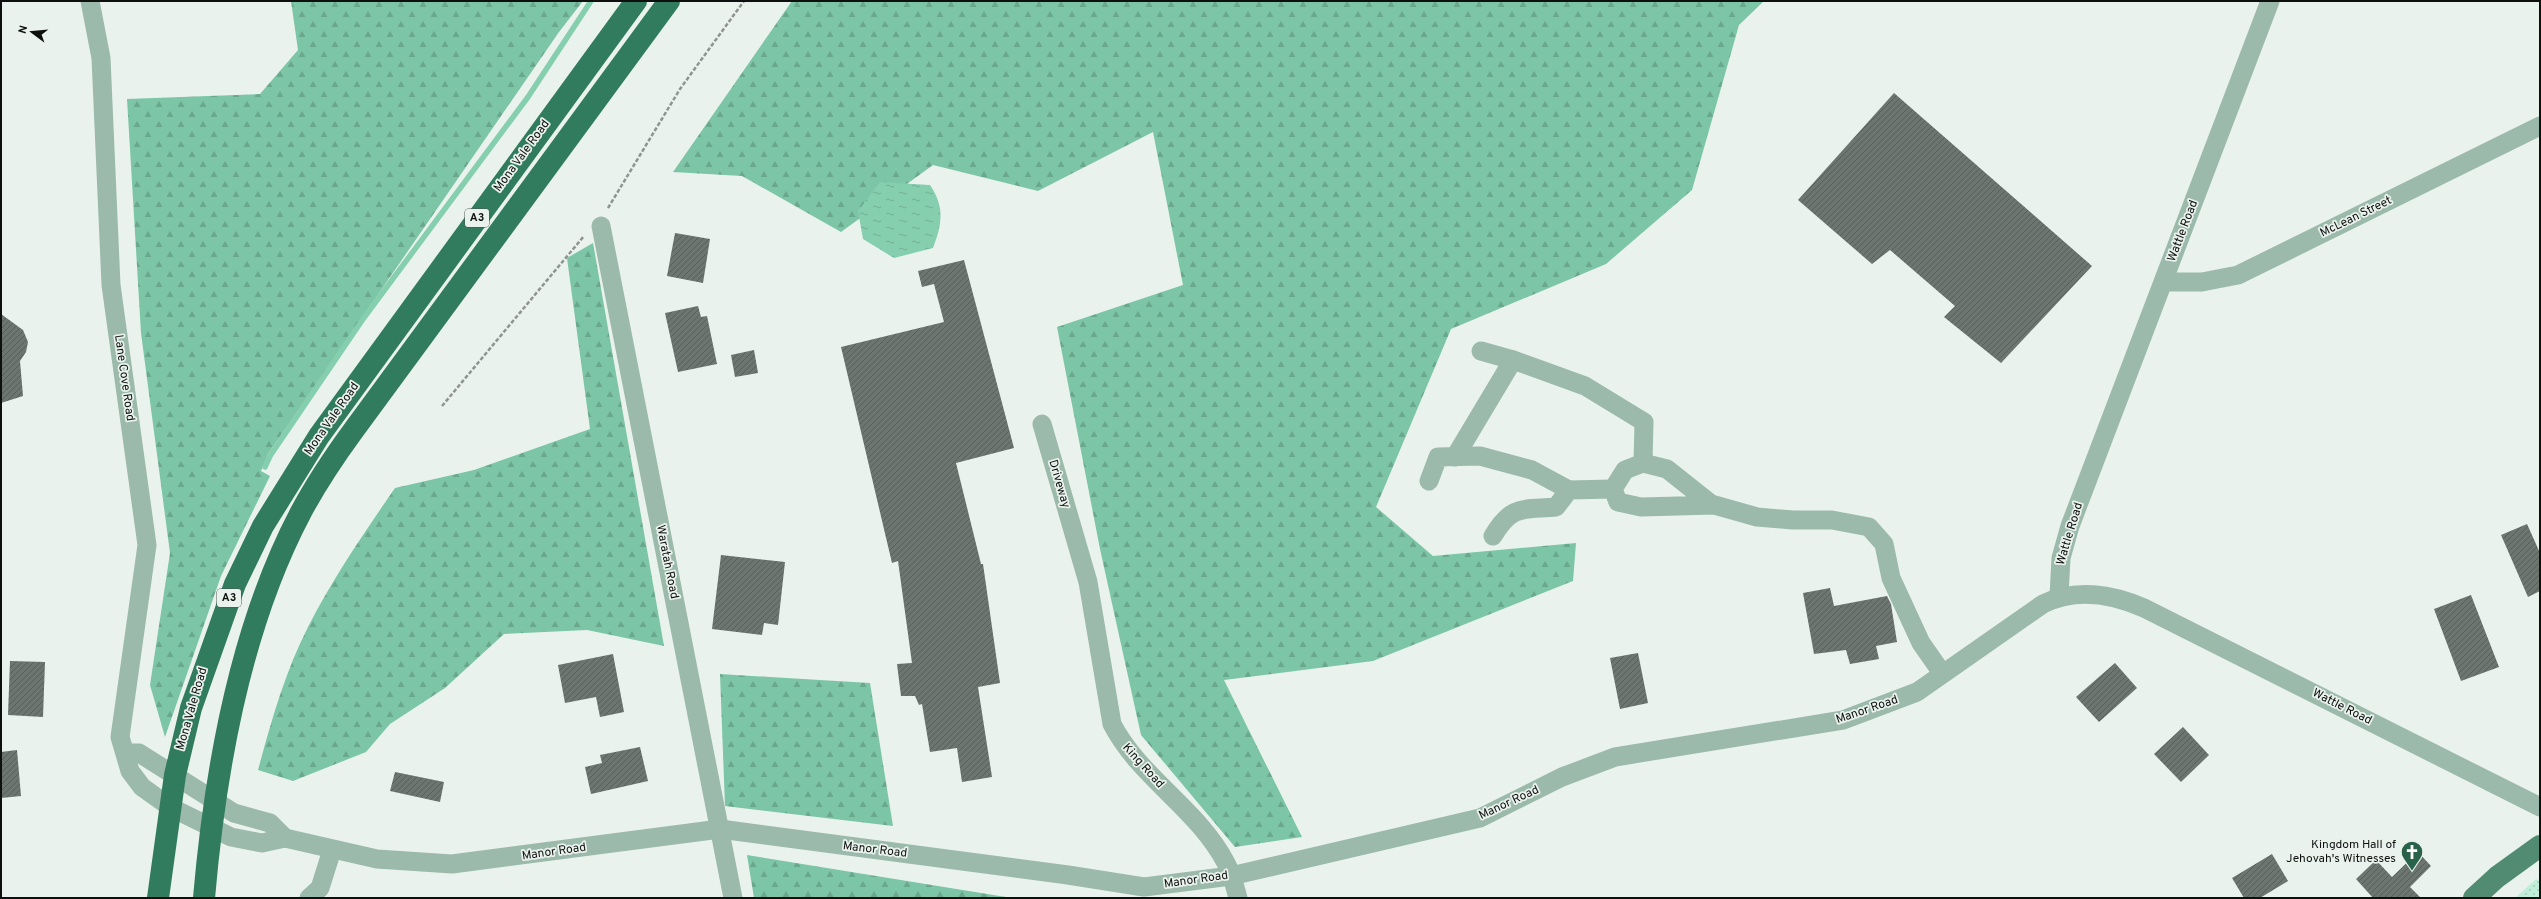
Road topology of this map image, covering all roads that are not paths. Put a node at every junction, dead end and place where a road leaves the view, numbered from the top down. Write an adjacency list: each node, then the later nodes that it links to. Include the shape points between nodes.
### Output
1 (90, 1): 21 (street, Lane Cove Road, via 100,58 111,285 147,545 121,720 120,738)
2 (636, 1): 22 (highway, Mona Vale Road / A3, via 392,334 273,506 251,548 212,643 191,708)
3 (669, 1): 23 (highway, Mona Vale Road / A3, via 353,431 301,512 274,572 252,636 221,759)
4 (2270, 1): 7 (street, Wattle Road)
5 (2540, 126): 7 (street, McLean Street, via 2238,275 2202,282)
6 (601, 226): 27 (street, Waratah Road)
7 (2164, 282): 19 (street, Wattle Road, via 2070,526 2061,558)
8 (1480, 351): 9 (street)
9 (1513, 360): 11 (street); 12 (street, via 1585,386 1644,422)
10 (1042, 424): 18 (street, Driveway)
11 (1455, 457): 13 (street, via 1438,457); 15 (street, via 1480,456 1532,470)
12 (1643, 463): 14 (street, via 1625,470); 16 (street, via 1667,469)
13 (1429, 481)
14 (1613, 489): 15 (street); 16 (street, via 1618,502 1641,507)
15 (1569, 490): 17 (street, via 1556,512 1514,511 1500,524)
16 (1714, 505): 20 (street, via 1756,517 1832,520 1869,527 1884,544 1895,586 1921,644)
17 (1493, 536)
18 (1076, 542): 31 (street, King Road, via 1088,582 1112,724 1133,758 1208,836 1226,863)
19 (2059, 596): 20 (street, Manor Road, via 2043,604); 24 (street, Wattle Road, via 2103,595 2128,601)
20 (1942, 673): 31 (street, Manor Road, via 1917,692 1843,720 1615,757 1562,777 1480,818)
21 (126, 753): 22 (street, via 139,753); 25 (street, Lane Cove Road, via 135,780)
22 (175, 776): 23 (street); 25 (highway, Mona Vale Road / A3)
23 (215, 801): 26 (highway, Mona Vale Road / A3); 28 (street, via 234,813 270,823)
24 (2540, 806)
25 (170, 807): 26 (street, Lane Cove Road); 32 (highway, Mona Vale Road / A3)
26 (211, 828): 28 (street, Manor Road, via 231,837 262,843); 33 (highway, Mona Vale Road / A3)
27 (720, 829): 29 (street, Manor Road, via 472,863 400,862); 31 (street, Manor Road, via 1144,887); 35 (street, Waratah Road)
28 (285, 838): 29 (street, Manor Road)
29 (332, 850): 34 (street, via 320,888)
30 (2536, 852): 37 (main road, via 2497,877)
31 (1231, 876): 36 (street, King Road)
32 (158, 898)
33 (204, 898)
34 (309, 898)
35 (733, 898)
36 (1238, 898)
37 (2474, 898)

